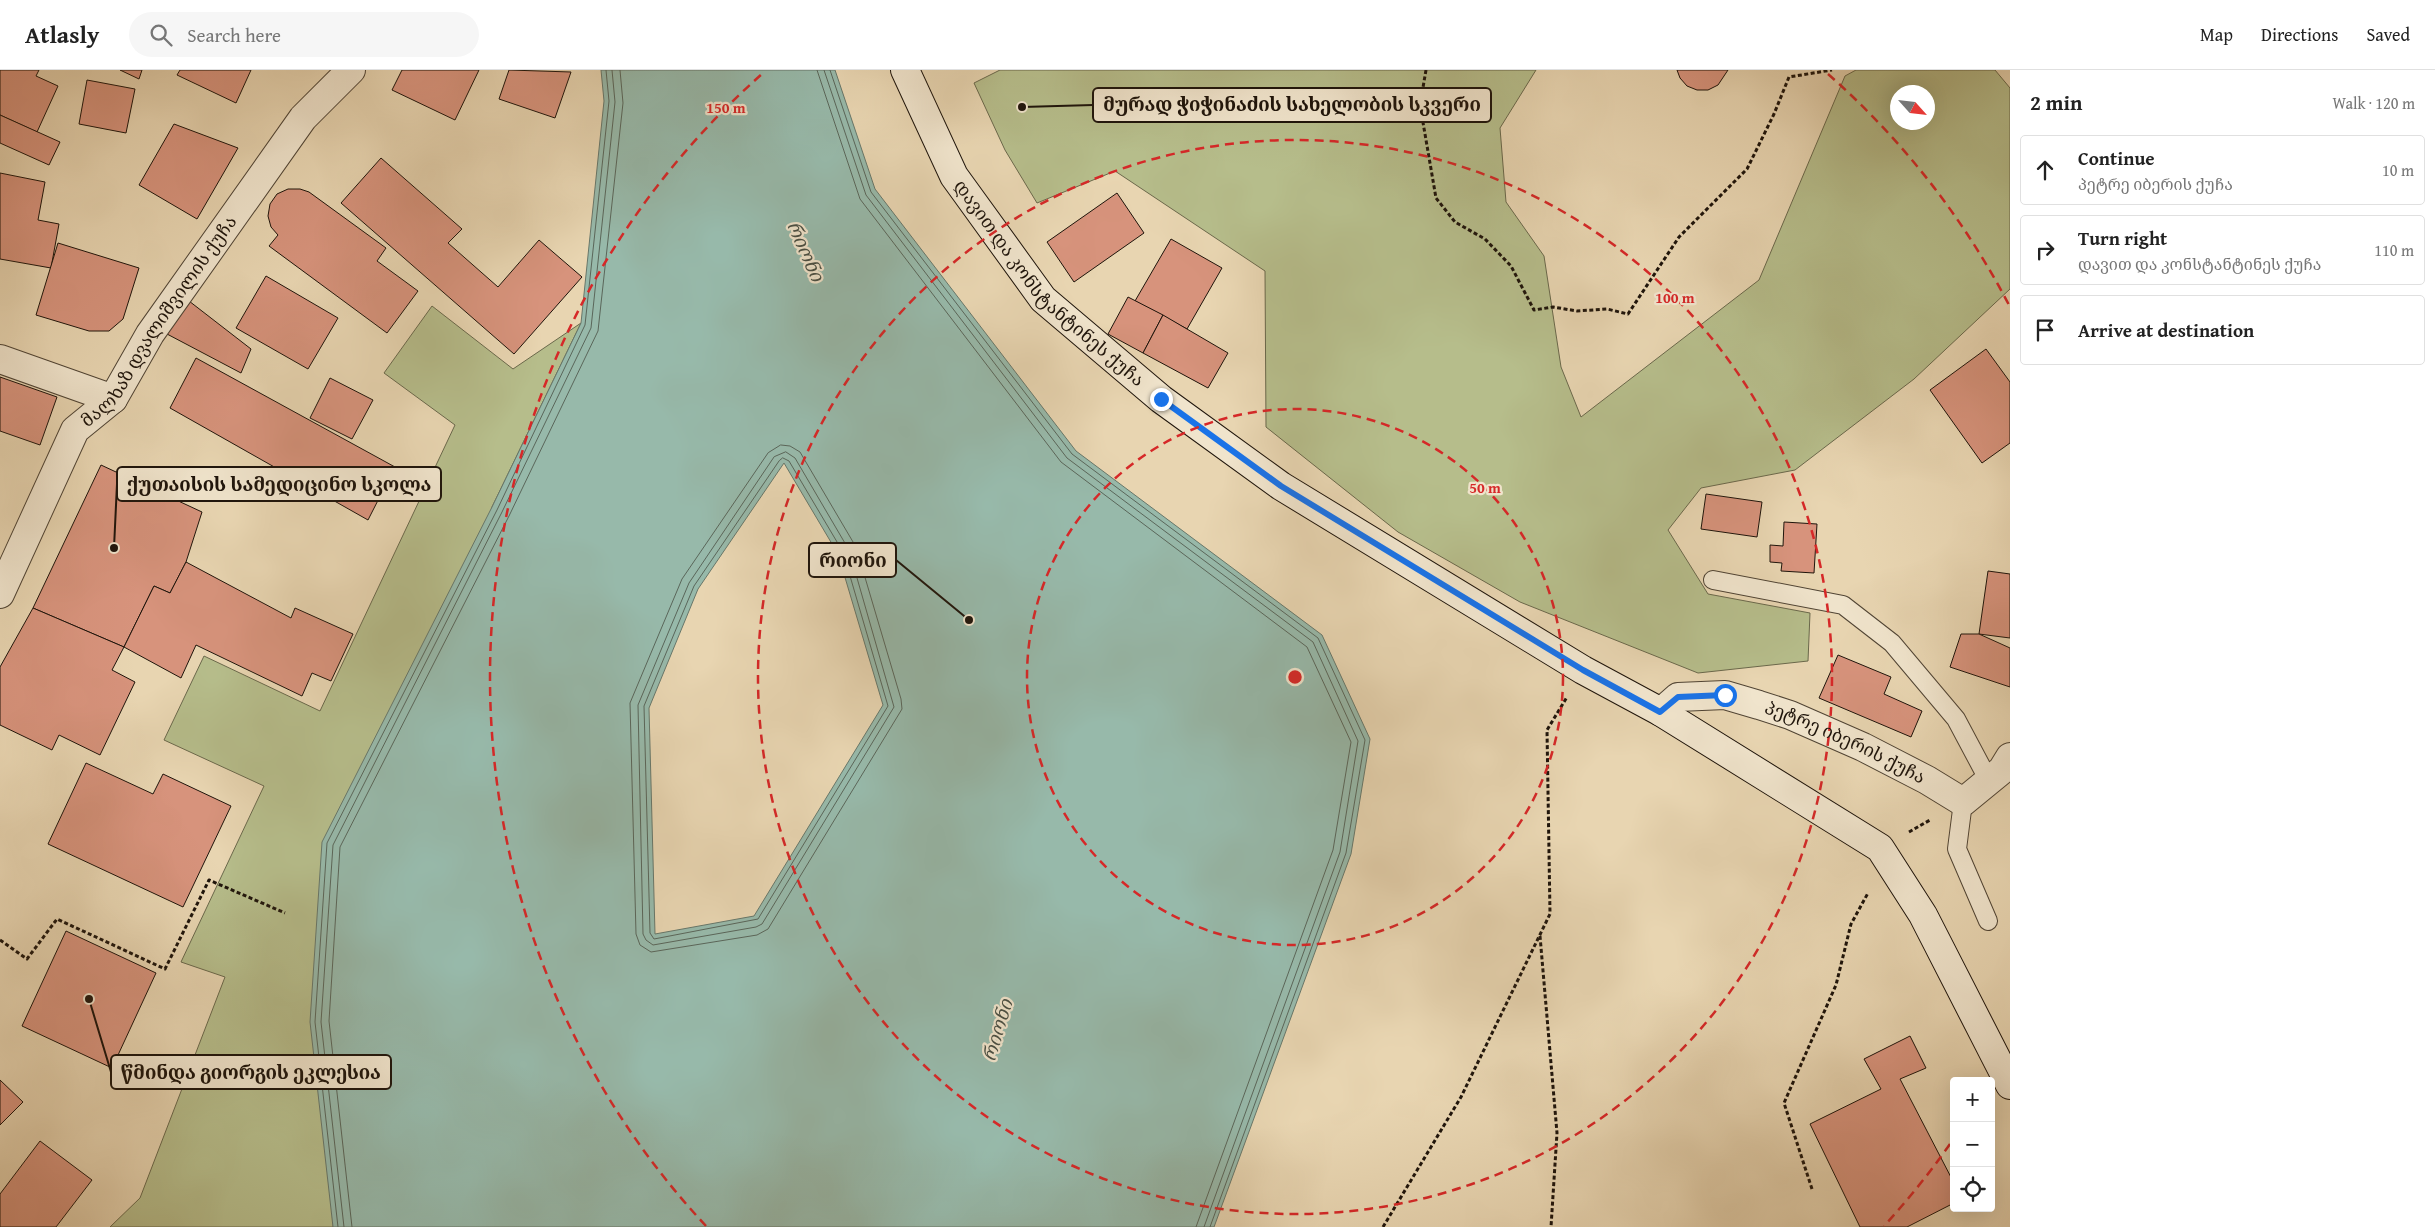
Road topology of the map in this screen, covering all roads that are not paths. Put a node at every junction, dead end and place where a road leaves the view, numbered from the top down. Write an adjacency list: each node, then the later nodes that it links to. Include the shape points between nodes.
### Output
1 (351, 70): 4 (main road, მალხაზ დვალიშვილის ქუჩა, via 303,118 150,334)
2 (906, 70): 7 (main road, დავით და კონსტანტინეს ქუჩა, via 954,176 1043,299 1161,399 1281,486 1583,670)
3 (0, 359): 4 (main road)
4 (113, 399): 6 (main road, მალხაზ დვალიშვილის ქუჩა, via 75,430)
5 (1713, 580): 9 (lane, via 1844,605 1892,643 1956,719)
6 (0, 594)
7 (1660, 712): 10 (main road, პეტრე იბერის ქუჩა, via 1678,697 1725,695 1759,705 1863,747); 12 (main road, დავით და კონსტანტინეს ქუჩა, via 1880,848 1923,915)
8 (2010, 758): 9 (main road)
9 (1989, 781): 10 (main road)
10 (1963, 802): 11 (lane, via 1957,849)
11 (1988, 921)
12 (2010, 1085)

